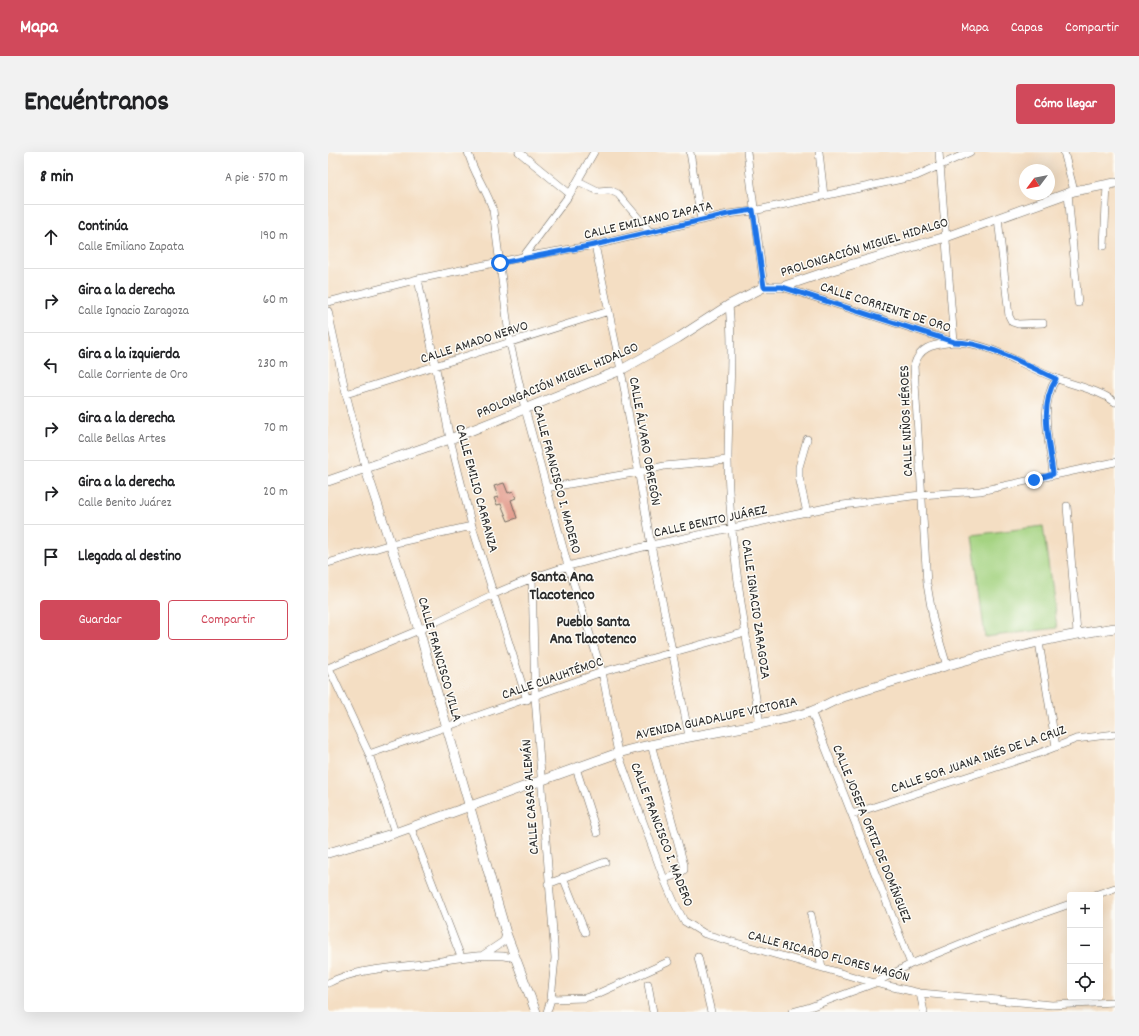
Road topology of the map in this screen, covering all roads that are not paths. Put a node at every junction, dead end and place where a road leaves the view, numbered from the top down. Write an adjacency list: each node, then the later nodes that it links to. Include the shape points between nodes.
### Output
1 (468, 152): 24 (street, CALLE FRANCISCO I. MADERO, via 493,210)
2 (519, 152): 14 (street)
3 (594, 152): 11 (street)
4 (690, 152): 18 (street)
5 (747, 152): 16 (street)
6 (819, 152): 15 (street)
7 (939, 152): 10 (street)
8 (970, 152): 10 (street, CALLE EMILIANO ZAPATA)
9 (1064, 152): 13 (street)
10 (941, 166): 15 (street, CALLE EMILIANO ZAPATA, via 916,176); 20 (street)
11 (578, 181): 14 (street); 19 (street, via 598,191 610,190 618,194)
12 (1111, 184): 13 (street, PROLONGACIÓN MIGUEL HIDALGO); 22 (street)
13 (1071, 192): 17 (street, PROLONGACIÓN MIGUEL HIDALGO); 29 (street)
14 (570, 194): 23 (street)
15 (824, 196): 16 (street, CALLE EMILIANO ZAPATA)
16 (753, 210): 18 (street, CALLE EMILIANO ZAPATA); 26 (street)
17 (998, 218): 20 (street, PROLONGACIÓN MIGUEL HIDALGO); 33 (street, via 1009,316 1012,322 1018,324)
18 (701, 220): 19 (street, CALLE EMILIANO ZAPATA)
19 (650, 232): 21 (street, CALLE EMILIANO ZAPATA)
20 (946, 237): 27 (street, PROLONGACIÓN MIGUEL HIDALGO, via 829,270); 34 (street)
21 (594, 245): 23 (street, CALLE EMILIANO ZAPATA); 32 (street, CALLE ÁLVARO OBREGÓN)
22 (1104, 246)
23 (523, 257): 24 (street, CALLE EMILIANO ZAPATA)
24 (500, 263): 25 (street, CALLE EMILIANO ZAPATA); 35 (street, CALLE FRANCISCO I. MADERO)
25 (418, 279): 28 (street, CALLE EMILIANO ZAPATA); 36 (street, CALLE EMILIO CARRANZA)
26 (764, 287): 27 (street, PROLONGACIÓN MIGUEL HIDALGO); 30 (street, PROLONGACIÓN MIGUEL HIDALGO)
27 (782, 287): 34 (street, CALLE CORRIENTE DE ORO)
28 (328, 302)
29 (1078, 303)
30 (729, 305): 37 (street, PROLONGACIÓN MIGUEL HIDALGO); 44 (street, CALLE IGNACIO ZARAGOZA, via 732,333)
31 (328, 311): 39 (street, CALLE FRANCISCO VILLA)
32 (609, 311): 35 (street, CALLE AMADO NERVO); 37 (street, CALLE ÁLVARO OBREGÓN)
33 (1043, 324)
34 (954, 342): 38 (street, CALLE CORRIENTE DE ORO, via 982,346); 51 (street, CALLE NIÑOS HÉROES, via 924,349 917,356 914,366)
35 (510, 343): 36 (street, CALLE AMADO NERVO); 41 (street, CALLE FRANCISCO I. MADERO)
36 (437, 367): 39 (street, CALLE AMADO NERVO); 42 (street, CALLE EMILIO CARRANZA)
37 (621, 370): 41 (street, PROLONGACIÓN MIGUEL HIDALGO); 47 (street, CALLE ÁLVARO OBREGÓN)
38 (1056, 379): 40 (street, CALLE CORRIENTE DE ORO, via 1089,389); 48 (street, via 1046,402)
39 (346, 394): 46 (street, CALLE FRANCISCO VILLA)
40 (1115, 402)
41 (525, 409): 42 (street, PROLONGACIÓN MIGUEL HIDALGO); 50 (street, CALLE FRANCISCO I. MADERO)
42 (450, 439): 46 (street, PROLONGACIÓN MIGUEL HIDALGO); 54 (street, CALLE EMILIO CARRANZA)
43 (807, 439): 53 (street, via 799,467 799,477)
44 (728, 460): 47 (street, via 664,466); 55 (street, CALLE IGNACIO ZARAGOZA)
45 (1115, 462): 48 (street, CALLE BENITO JUÁREZ)
46 (366, 470): 49 (street, PROLONGACIÓN MIGUEL HIDALGO); 56 (street, CALLE FRANCISCO VILLA)
47 (639, 472): 50 (street); 57 (street, CALLE ÁLVARO OBREGÓN)
48 (1053, 474): 51 (street, CALLE BENITO JUÁREZ, via 980,491)
49 (328, 481)
50 (546, 488): 59 (street, CALLE FRANCISCO I. MADERO)
51 (920, 495): 53 (street, CALLE BENITO JUÁREZ, via 834,506); 68 (street, CALLE NIÑOS HÉROES, via 927,584)
52 (1066, 506): 65 (street)
53 (807, 513): 55 (street, CALLE BENITO JUÁREZ)
54 (472, 526): 56 (street); 61 (street, CALLE EMILIO CARRANZA)
55 (732, 529): 57 (street, CALLE BENITO JUÁREZ); 64 (street, CALLE IGNACIO ZARAGOZA)
56 (391, 544): 58 (street); 63 (street, CALLE FRANCISCO VILLA)
57 (651, 545): 59 (street, CALLE BENITO JUÁREZ); 67 (street, CALLE ÁLVARO OBREGÓN)
58 (328, 563)
59 (568, 566): 60 (street, CALLE BENITO JUÁREZ); 70 (street, CALLE FRANCISCO I. MADERO)
60 (532, 578): 61 (street, CALLE BENITO JUÁREZ); 71 (street, CALLE CASAS ALEMÁN)
61 (494, 594): 63 (street, CALLE BENITO JUÁREZ); 72 (street, CALLE EMILIO CARRANZA)
62 (1115, 628): 65 (street, AVENIDA GUADALUPE VICTORIA)
63 (419, 630): 69 (street, CALLE BENITO JUÁREZ); 75 (street, CALLE FRANCISCO VILLA)
64 (746, 632): 67 (street, CALLE CUAUHTÉMOC); 74 (street, CALLE IGNACIO ZARAGOZA)
65 (1077, 633): 66 (street, AVENIDA GUADALUPE VICTORIA)
66 (1039, 642): 68 (street, AVENIDA GUADALUPE VICTORIA); 79 (street)
67 (673, 652): 70 (street, CALLE CUAUHTÉMOC); 77 (street, CALLE ÁLVARO OBREGÓN)
68 (947, 666): 73 (street, AVENIDA GUADALUPE VICTORIA, via 840,698)
69 (328, 668): 81 (street)
70 (602, 672): 71 (street, CALLE CUAUHTÉMOC); 80 (street, CALLE FRANCISCO I. MADERO)
71 (535, 697): 72 (street, CALLE CUAUHTÉMOC); 83 (street, CALLE CASAS ALEMÁN)
72 (526, 700): 75 (street, CALLE CUAUHTÉMOC)
73 (811, 711): 74 (street, AVENIDA GUADALUPE VICTORIA); 85 (street, CALLE JOSEFA ORTIZ DE DOMÍNGUEZ)
74 (760, 724): 77 (street, AVENIDA GUADALUPE VICTORIA)
75 (446, 726): 81 (street, CALLE CUAUHTÉMOC); 84 (street, CALLE FRANCISCO VILLA)
76 (1115, 734): 79 (street, CALLE SOR JUANA INÉS DE LA CRUZ, via 1076,739)
77 (689, 736): 78 (street, AVENIDA GUADALUPE VICTORIA)
78 (651, 744): 80 (street, AVENIDA GUADALUPE VICTORIA); 92 (street, via 684,865 684,870 679,874)
79 (1056, 747): 85 (street, CALLE SOR JUANA INÉS DE LA CRUZ)
80 (618, 753): 82 (street, AVENIDA GUADALUPE VICTORIA); 92 (street, CALLE FRANCISCO I. MADERO)
81 (369, 754): 87 (street)
82 (576, 768): 83 (street, AVENIDA GUADALUPE VICTORIA); 88 (street)
83 (541, 781): 84 (street, AVENIDA GUADALUPE VICTORIA); 93 (street, CALLE CASAS ALEMÁN)
84 (469, 805): 86 (street, AVENIDA GUADALUPE VICTORIA); 100 (street, CALLE FRANCISCO VILLA)
85 (852, 814): 106 (street, CALLE JOSEFA ORTIZ DE DOMÍNGUEZ)
86 (411, 828): 87 (street, AVENIDA GUADALUPE VICTORIA); 102 (street)
87 (395, 834): 89 (street, AVENIDA GUADALUPE VICTORIA)
88 (597, 834)
89 (328, 853)
90 (605, 862): 91 (street)
91 (563, 877): 93 (street); 99 (street)
92 (664, 879): 98 (street, CALLE FRANCISCO I. MADERO)
93 (548, 884): 112 (street, CALLE CASAS ALEMÁN, via 555,958)
94 (1115, 888): 95 (street)
95 (1103, 892)
96 (1067, 905): 106 (street, via 987,933)
97 (812, 915): 107 (street)
98 (684, 921): 107 (street, CALLE RICARDO FLORES MAGÓN, via 705,934)
99 (585, 932)
100 (506, 933): 101 (street, via 504,941); 104 (street, CALLE FRANCISCO VILLA)
101 (481, 956): 102 (street); 104 (street)
102 (461, 957): 108 (street, via 370,970)
103 (698, 957): 118 (street)
104 (515, 958): 115 (street, CALLE FRANCISCO VILLA)
105 (668, 962): 112 (street, via 585,998)
106 (911, 964): 109 (street)
107 (822, 967): 109 (street, CALLE RICARDO FLORES MAGÓN)
108 (328, 983)
109 (875, 983): 111 (street, CALLE RICARDO FLORES MAGÓN); 114 (street)
110 (648, 984): 117 (street)
111 (920, 993): 113 (street, CALLE RICARDO FLORES MAGÓN, via 1052,1005); 120 (street)
112 (551, 999): 116 (street, CALLE CASAS ALEMÁN)
113 (1115, 1002)
114 (812, 1010): 119 (street)
115 (536, 1012)
116 (547, 1012)
117 (653, 1012)
118 (711, 1012)
119 (792, 1012)
120 (924, 1012)

